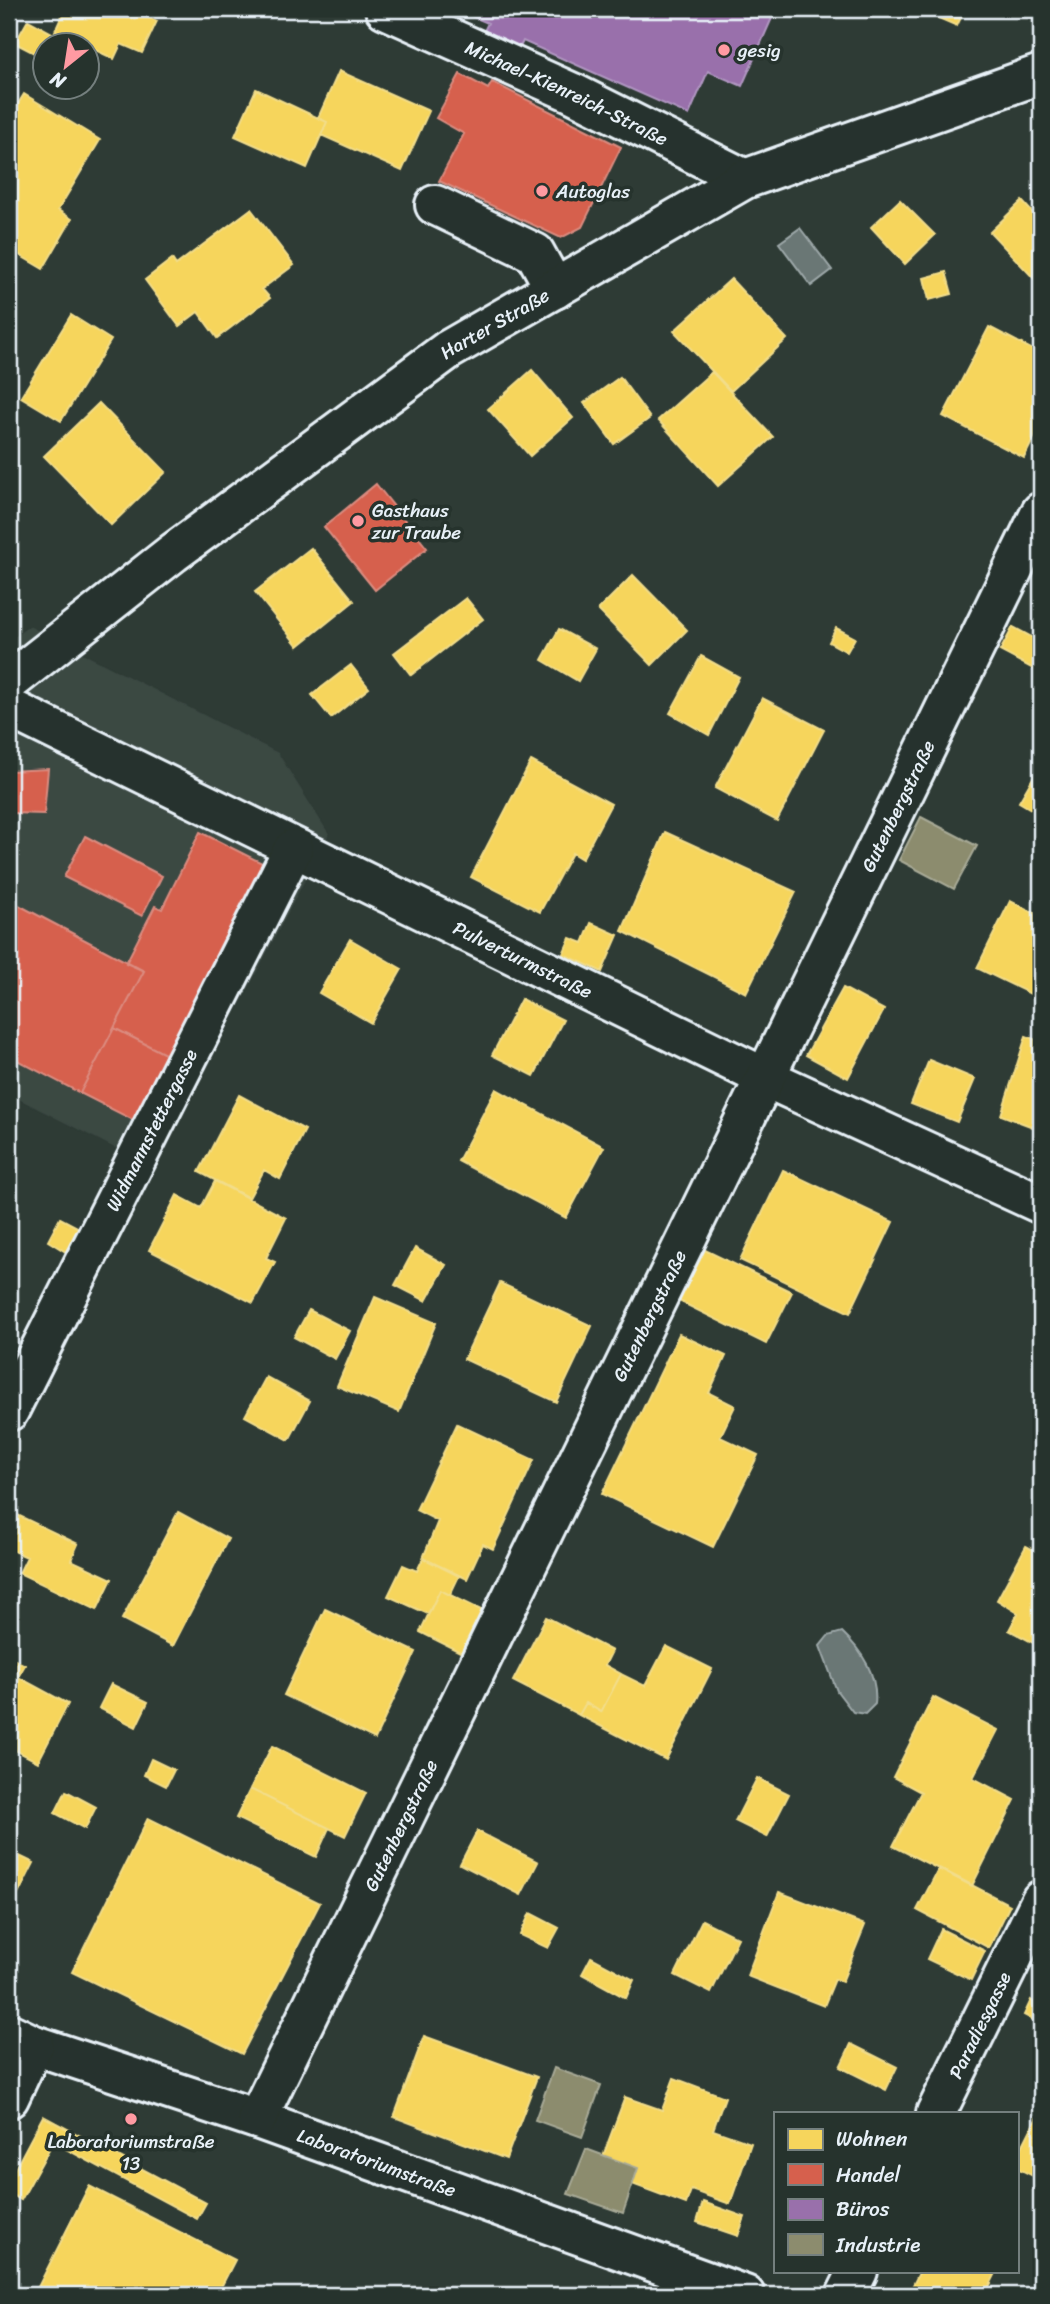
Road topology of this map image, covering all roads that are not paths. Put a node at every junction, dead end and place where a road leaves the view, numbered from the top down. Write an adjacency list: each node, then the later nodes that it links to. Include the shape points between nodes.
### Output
1 (384, 9): 3 (street, Michael-Kienreich-Straße, via 573,93)
2 (1041, 74): 3 (street, Harter Straße)
3 (745, 179): 5 (street, Harter Straße)
4 (435, 205): 5 (street, via 535,253)
5 (555, 289): 7 (street, Harter Straße, via 448,350 173,553)
6 (1041, 512): 10 (street, Gutenbergstraße)
7 (9, 682)
8 (9, 708): 9 (street, Pulverturmstraße)
9 (293, 849): 10 (street, Pulverturmstraße); 12 (street, Widmannstettergasse)
10 (764, 1077): 11 (street, Pulverturmstraße); 17 (street, Gutenbergstraße)
11 (1041, 1204)
12 (9, 1411)
13 (1041, 1900): 16 (street, Paradiesgasse)
14 (21, 2039): 15 (street); 17 (street, Laboratoriumstraße)
15 (9, 2098)
16 (936, 2112)
17 (257, 2119): 19 (street, Laboratoriumstraße)
18 (858, 2272): 20 (street)
19 (745, 2295)
20 (846, 2295)

